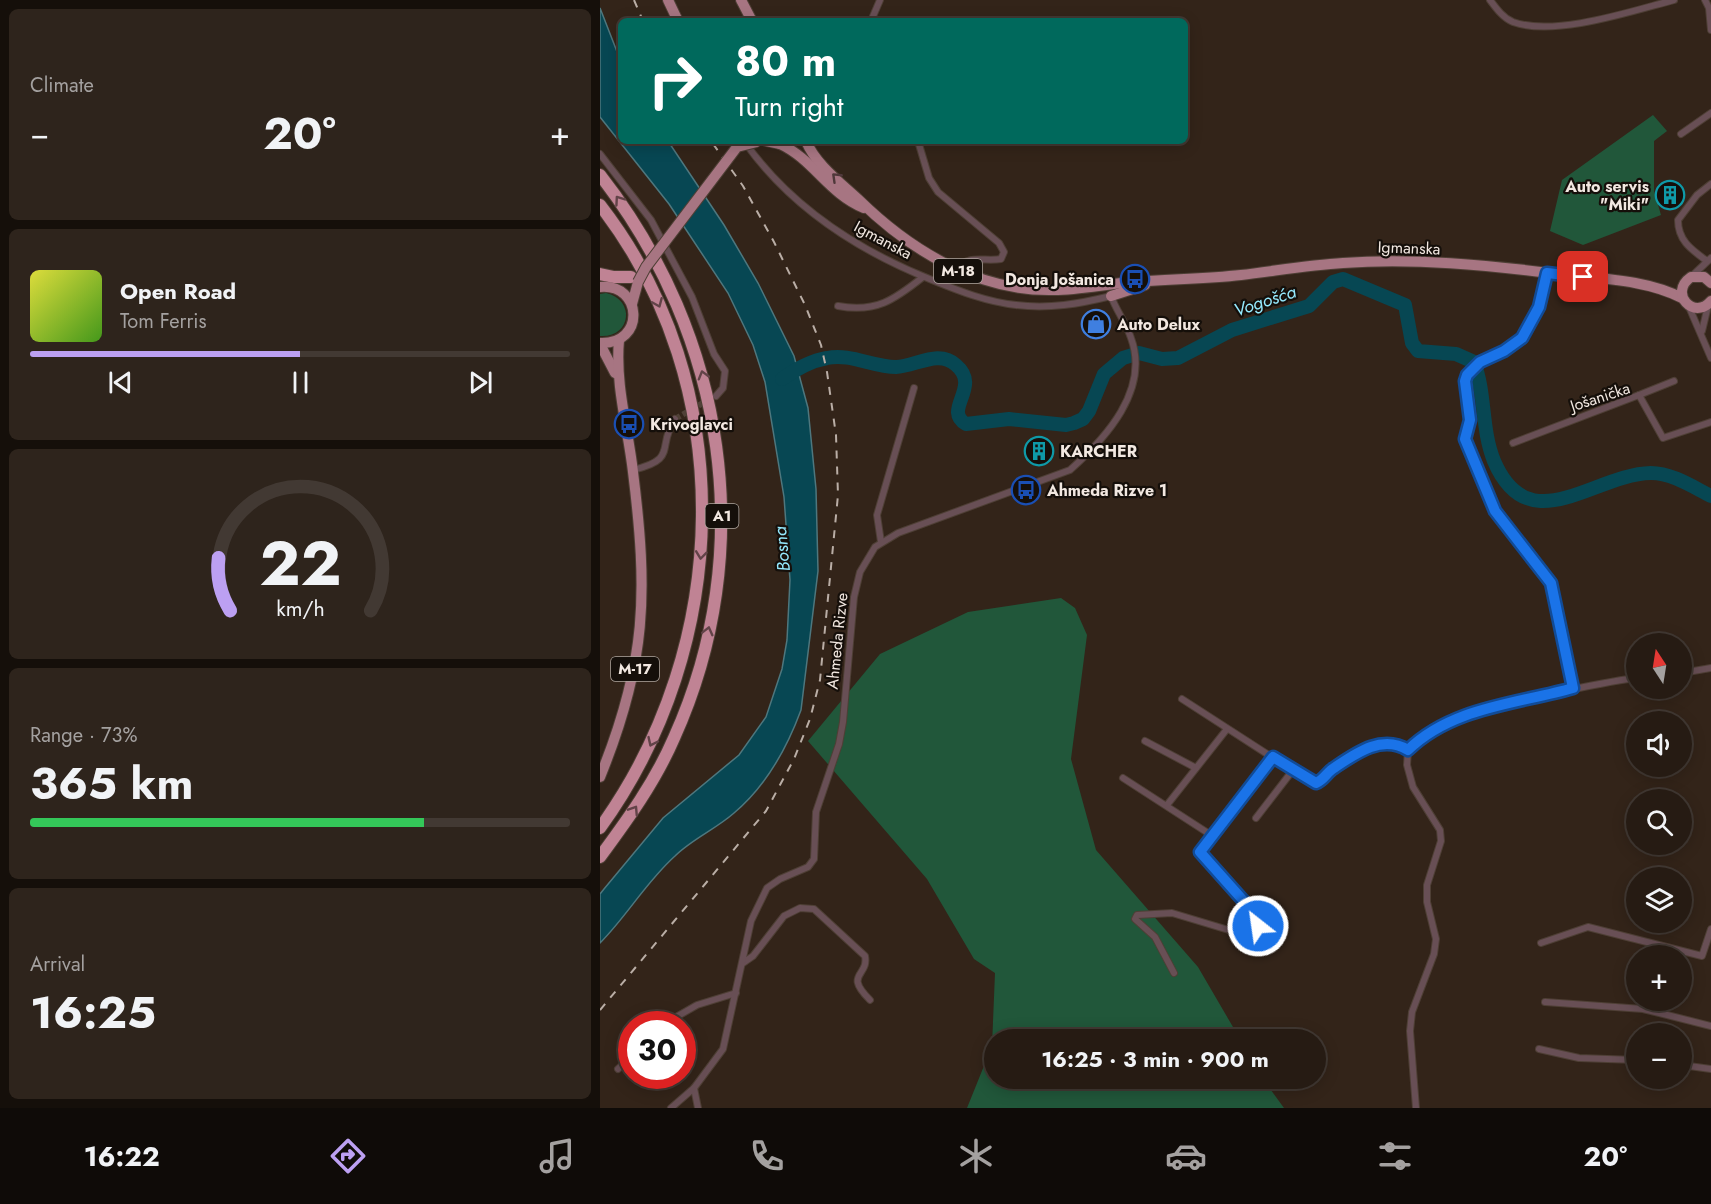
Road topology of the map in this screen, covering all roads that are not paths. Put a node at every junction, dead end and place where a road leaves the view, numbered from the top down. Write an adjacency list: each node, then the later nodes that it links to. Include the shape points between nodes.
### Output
1 (668, 0): 7 (main road)
2 (741, 0): 8 (main road)
3 (880, 0): 9 (street)
4 (1490, 0): 5 (street, via 1513,22 1535,25 1579,23)
5 (1674, 0)
6 (1705, 0): 10 (street)
7 (677, 18)
8 (750, 18)
9 (872, 18)
10 (1711, 30)
11 (1711, 114): 12 (street)
12 (1681, 134)
13 (739, 144): 28 (main road, bridge)
14 (741, 144): 27 (street, Igmanska, via 810,212 862,247)
15 (780, 144): 22 (main road, M-18, via 797,153 842,196)
16 (808, 144): 22 (main road, M-18, one-way to 16, via 821,163)
17 (919, 144): 24 (street, via 929,178 938,192 999,243 1004,252 1001,259 971,259)
18 (600, 154): 48 (street, via 651,220 684,281 724,371 723,388)
19 (600, 175): 71 (highway, A1, one-way to 19, via 633,813 675,737 710,625 723,524 709,398 694,348 652,253)
20 (1711, 184): 23 (street, via 1678,220 1681,237)
21 (600, 205): 69 (highway, A1, one-way to 69, via 637,258 673,339 696,425 703,535 683,655 665,713 643,761)
22 (870, 210): 24 (main road, M-18)
23 (1709, 260): 29 (street); 31 (street)
24 (955, 270): 32 (main road, M-18, via 994,284 1024,289 1062,290)
25 (1547, 273): 30 (main road, Igmanska / M-18, via 1379,261); 34 (main road, Igmanska / M-18); 57 (street, via 1539,307 1522,338 1469,372 1465,381 1470,412 1466,446 1495,511 1551,583)
26 (600, 274): 28 (highway)
27 (923, 277): 35 (street, Igmanska, via 976,297 1014,305 1046,307); 39 (street, via 880,305 858,309)
28 (634, 278): 33 (main road); 38 (main road, M-17)
29 (1688, 279): 31 (main road, M-18, via 1700,276); 34 (main road, Igmanska / M-18); 36 (main road, via 1681,288)
30 (1159, 280): 32 (main road, M-18); 35 (main road)
31 (1710, 281)
32 (1110, 284): 35 (street)
33 (605, 286): 38 (main road, via 627,297)
34 (1658, 287): 36 (main road, Igmanska / M-18)
35 (1111, 296): 53 (street, via 1134,346 1136,360 1132,389 1122,410 1091,451 1070,470)
36 (1685, 302): 37 (main road, M-18, via 1699,309); 40 (street)
37 (1710, 303): 40 (street)
38 (632, 304): 41 (main road, M-17, via 633,321 626,336)
39 (838, 306)
40 (1702, 331): 43 (street)
41 (619, 340): 42 (main road, M-17); 44 (main road, M-17)
42 (600, 344): 44 (main road, M-17)
43 (1711, 358)
44 (617, 379): 52 (main road, M-17)
45 (1674, 381): 47 (street)
46 (914, 388): 53 (street, via 878,515)
47 (1639, 395): 50 (street, Jošanička, via 1663,438); 51 (street, Jošanička)
48 (716, 396)
49 (675, 419): 52 (street, via 662,456 649,466)
50 (1711, 422)
51 (1513, 443)
52 (633, 470): 65 (main road, M-17, via 643,556 642,625 633,683)
53 (881, 542): 74 (street, Ahmeda Rizve, via 866,559 854,597 843,722 816,812 814,859 807,867 767,888 751,921)
54 (1711, 668): 55 (street)
55 (1692, 671)
56 (1626, 680): 57 (street)
57 (1573, 688): 61 (street, via 1450,721)
58 (1182, 699): 59 (street)
59 (1227, 729): 62 (street); 63 (street)
60 (1145, 741): 63 (street)
61 (1408, 750): 64 (street, via 1383,743 1374,745 1333,768 1316,783); 90 (street, via 1413,787 1440,830 1441,841 1427,885 1436,939 1434,954 1412,1012 1410,1031)
62 (1273, 757): 64 (street); 70 (street)
63 (1197, 768): 67 (street)
64 (1293, 770): 68 (street)
65 (600, 777)
66 (1123, 778): 67 (street)
67 (1167, 806): 70 (street)
68 (1256, 818)
69 (600, 828)
70 (1211, 835): 75 (street, via 1200,852 1257,916 1258,926 1252,933 1242,934 1172,913 1137,915 1135,919 1155,938)
71 (600, 857)
72 (1711, 929): 73 (street, via 1702,956 1588,927)
73 (1541, 943)
74 (742, 963): 76 (street, Ahmeda Rizve); 77 (street, via 753,956 783,916 800,908 814,909 865,956 857,981)
75 (1174, 973)
76 (735, 993): 79 (street); 85 (street, Ahmeda Rizve, via 723,1049)
77 (870, 1000)
78 (1545, 1002): 80 (street, via 1643,1009)
79 (687, 1011)
80 (1711, 1026)
81 (1539, 1048): 82 (street, via 1579,1058)
82 (1626, 1060)
83 (1692, 1066): 84 (street)
84 (1711, 1069)
85 (696, 1085)
86 (693, 1089): 89 (street, Ahmeda Rizve)
87 (694, 1089): 88 (street)
88 (698, 1107)
89 (671, 1108)
90 (1416, 1108)

